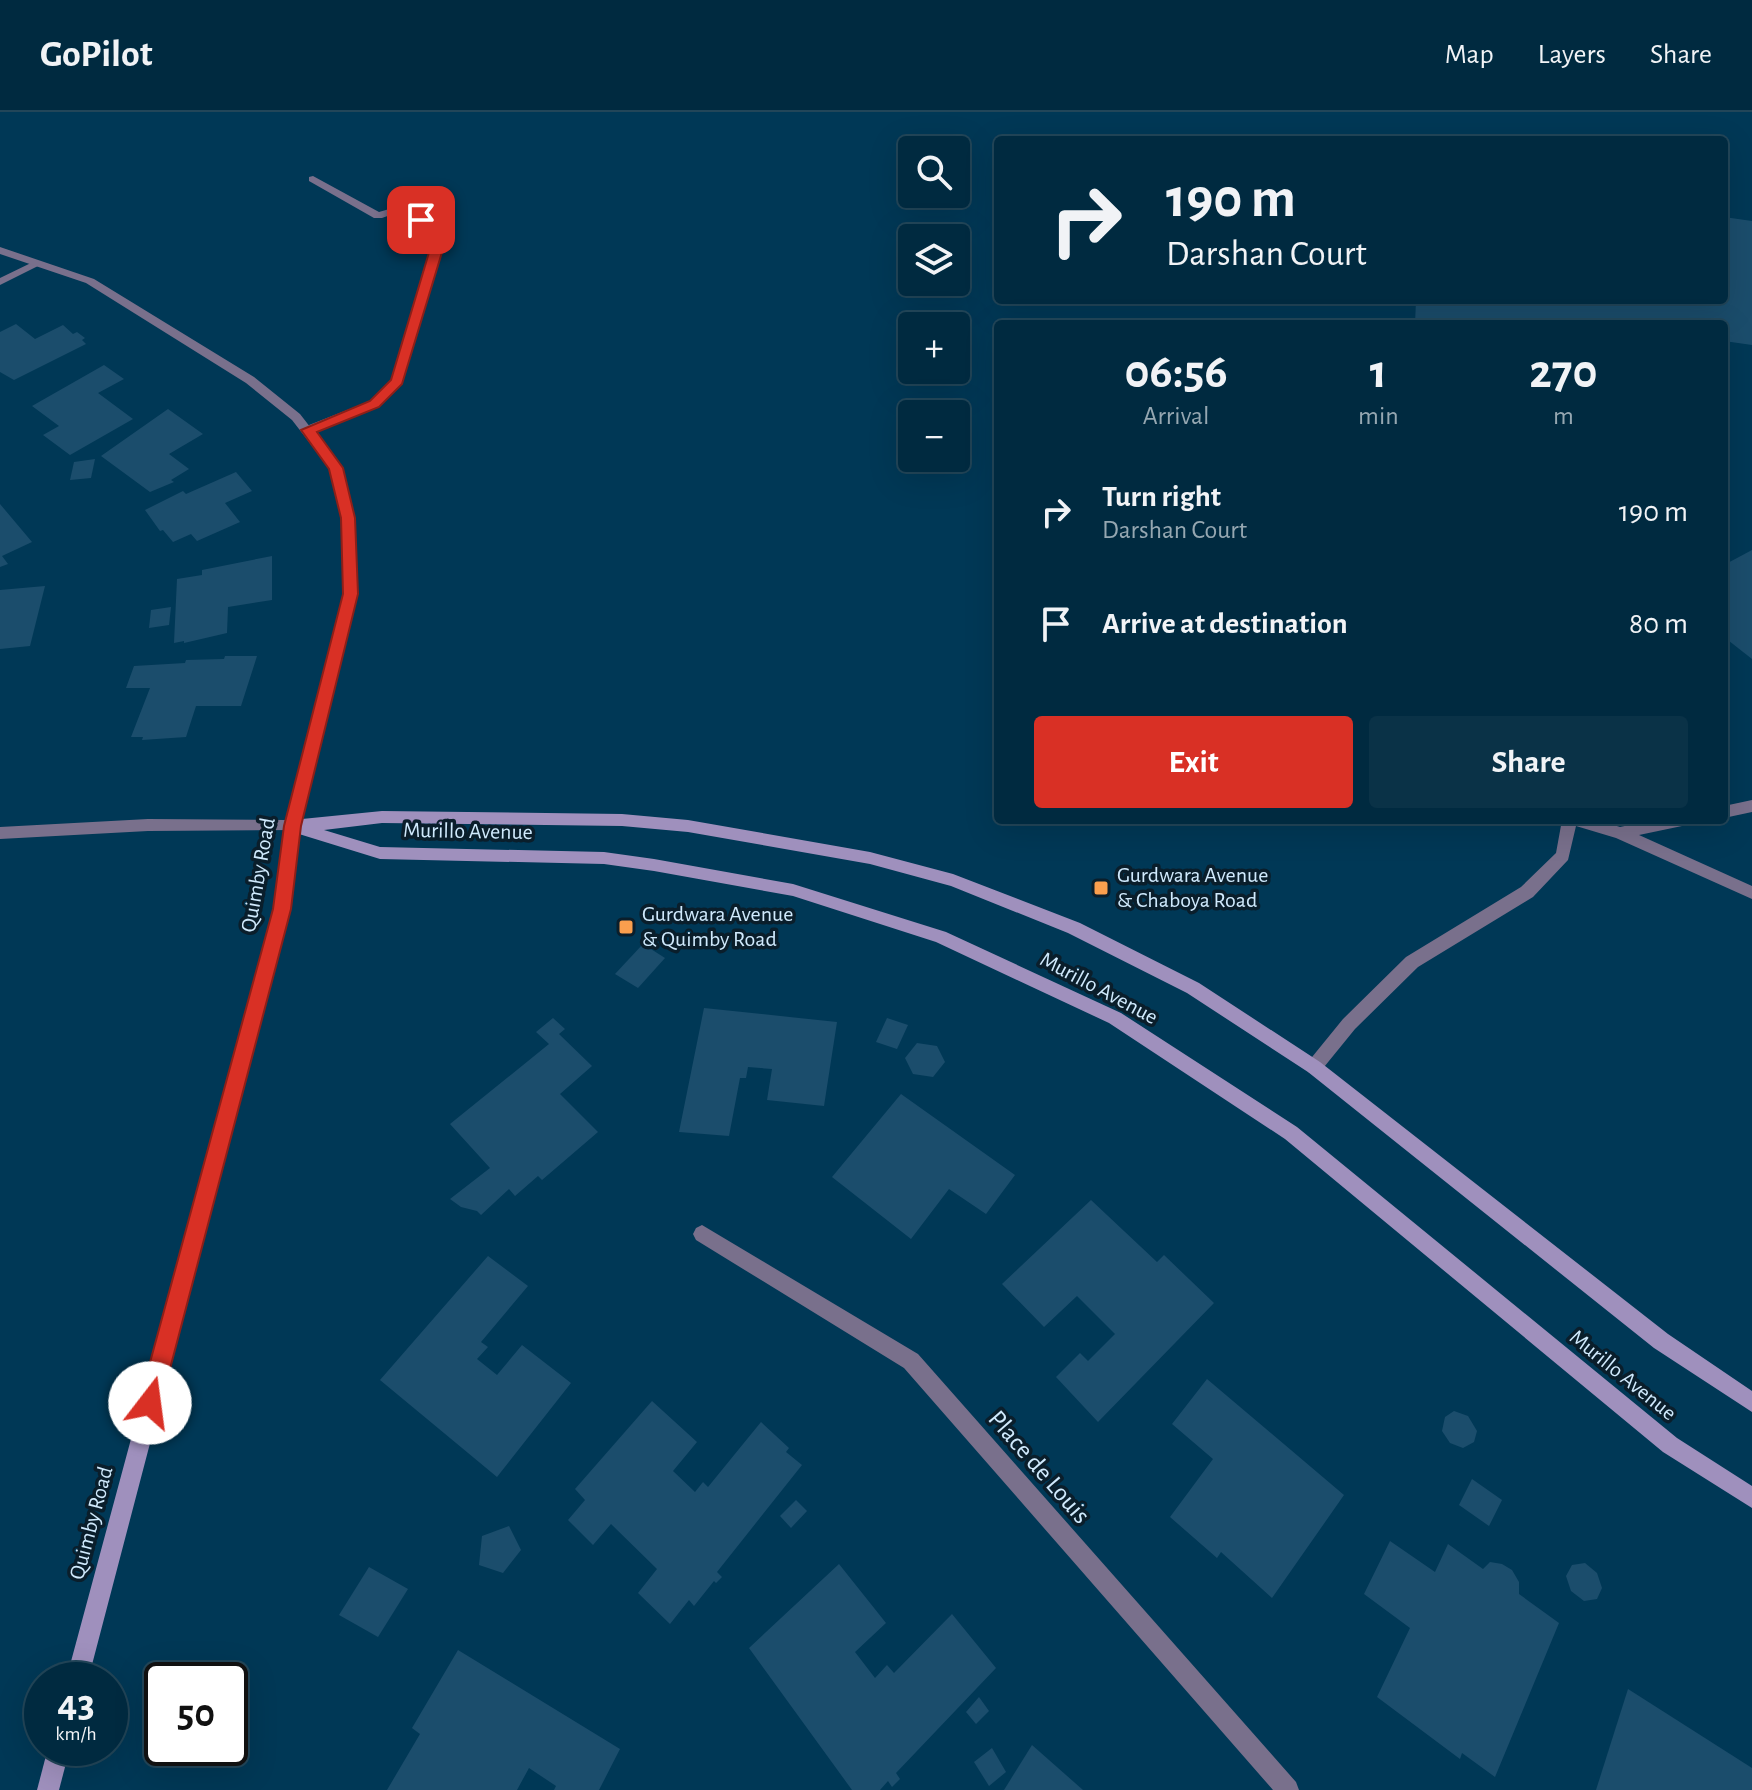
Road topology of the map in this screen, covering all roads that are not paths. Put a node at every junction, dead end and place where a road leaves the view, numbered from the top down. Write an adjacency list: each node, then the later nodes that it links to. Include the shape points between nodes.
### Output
1 (313, 179): 5 (street, via 378,216 410,206 433,233 437,249 397,381 374,404)
2 (0, 250): 3 (street, Quimby Road)
3 (37, 264): 4 (street); 5 (street, Quimby Road, via 90,281 250,380)
4 (0, 282)
5 (308, 430): 11 (street, Quimby Road, via 336,468 348,518 351,594)
6 (1752, 806): 7 (street)
7 (1728, 811)
8 (1569, 824): 15 (street, via 1563,856 1527,892 1412,962)
9 (1591, 824): 13 (street)
10 (1663, 824): 13 (street)
11 (292, 826): 12 (street, Murillo Avenue, via 148,825); 15 (main road, Murillo Avenue, via 382,817 622,820 688,826 870,858 953,880 1074,928 1193,988); 18 (main road, Murillo Avenue, via 380,853 604,858 654,865 793,890 940,937 1115,1018 1291,1133 1670,1445); 19 (main road, Quimby Road, via 282,909)
12 (0, 833)
13 (1620, 833): 14 (street)
14 (1752, 893)
15 (1314, 1067): 17 (main road, Murillo Avenue, via 1661,1341)
16 (702, 1234): 22 (street, Place de Louis, via 911,1361)
17 (1752, 1402)
18 (1752, 1498)
19 (82, 1662)
20 (54, 1766): 21 (main road)
21 (48, 1790)
22 (1288, 1790)

